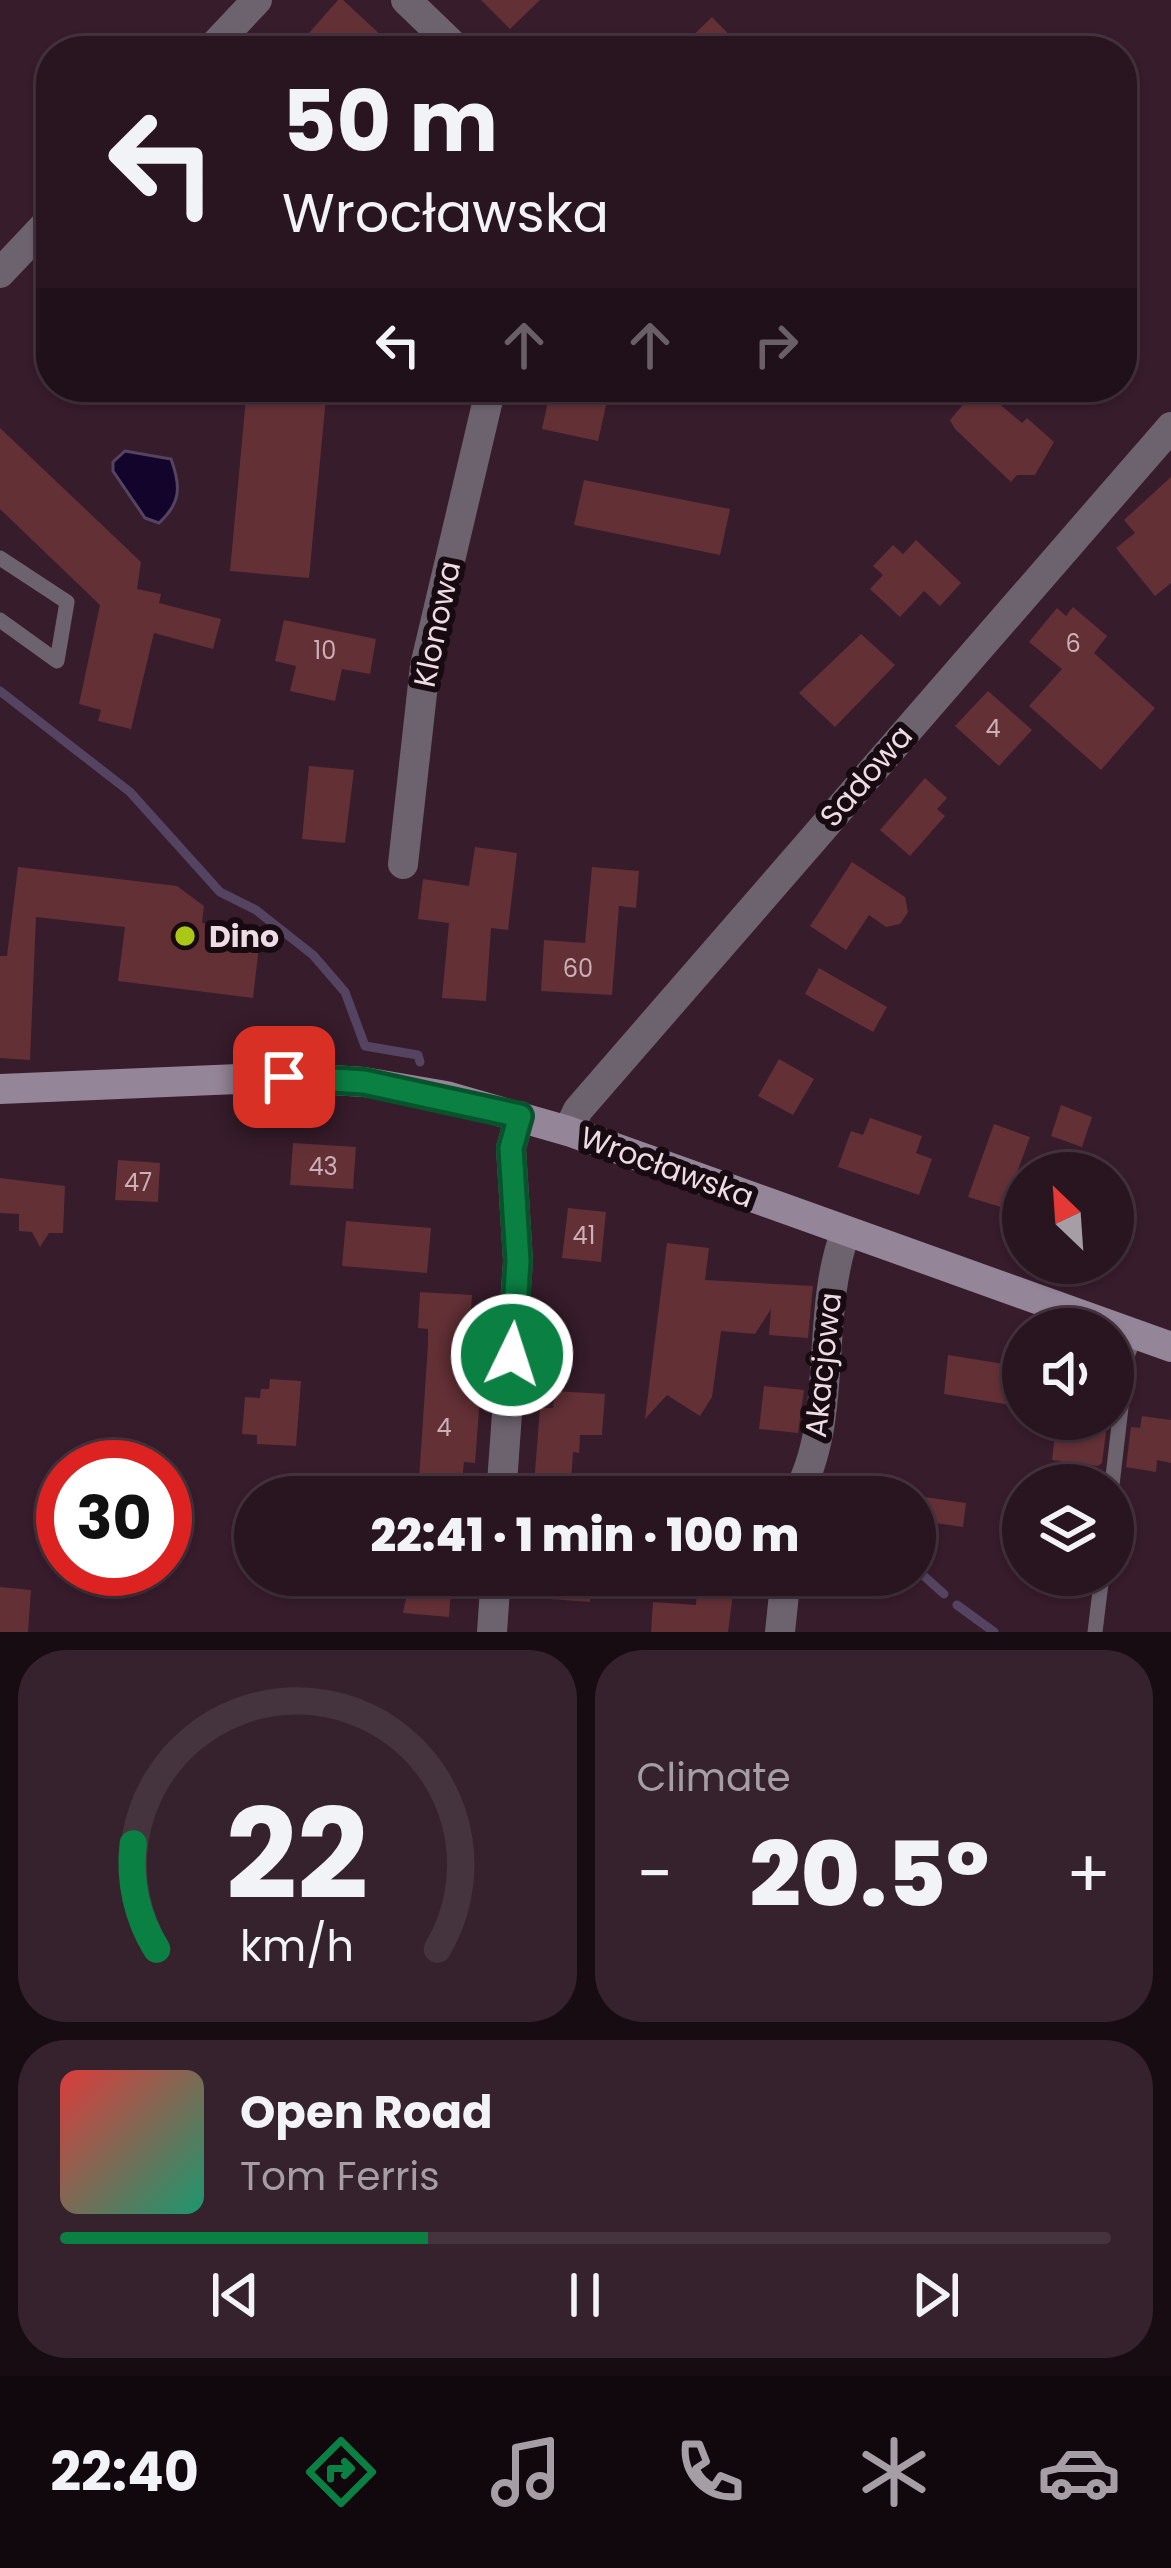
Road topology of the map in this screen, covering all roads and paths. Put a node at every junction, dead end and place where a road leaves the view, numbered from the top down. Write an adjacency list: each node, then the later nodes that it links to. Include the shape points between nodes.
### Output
1 (257, 0): 3 (street)
2 (406, 0): 4 (street)
3 (223, 36)
4 (443, 36)
5 (36, 235): 6 (street)
6 (0, 273)
7 (487, 402): 11 (street, Klonowa, via 425,666)
8 (1171, 427): 14 (street, Sadowa)
9 (0, 557): 10 (lane, via 67,602 58,662)
10 (0, 620)
11 (403, 863)
12 (0, 1089): 13 (main road, Wrocławska, via 284,1077 385,1086)
13 (520, 1116): 14 (main road, Wrocławska); 19 (street, via 511,1148 518,1261)
14 (568, 1131): 15 (main road, Wrocławska)
15 (846, 1231): 16 (main road, Wrocławska); 20 (street, Akacjowa, via 833,1265)
16 (1136, 1334): 17 (main road, Wrocławska); 18 (lane)
17 (1171, 1347)
18 (1114, 1464)
19 (503, 1476)
20 (808, 1476)
21 (495, 1596): 24 (street)
22 (784, 1596): 25 (street)
23 (1100, 1596): 26 (lane)
24 (492, 1632)
25 (780, 1632)
26 (1096, 1632)

